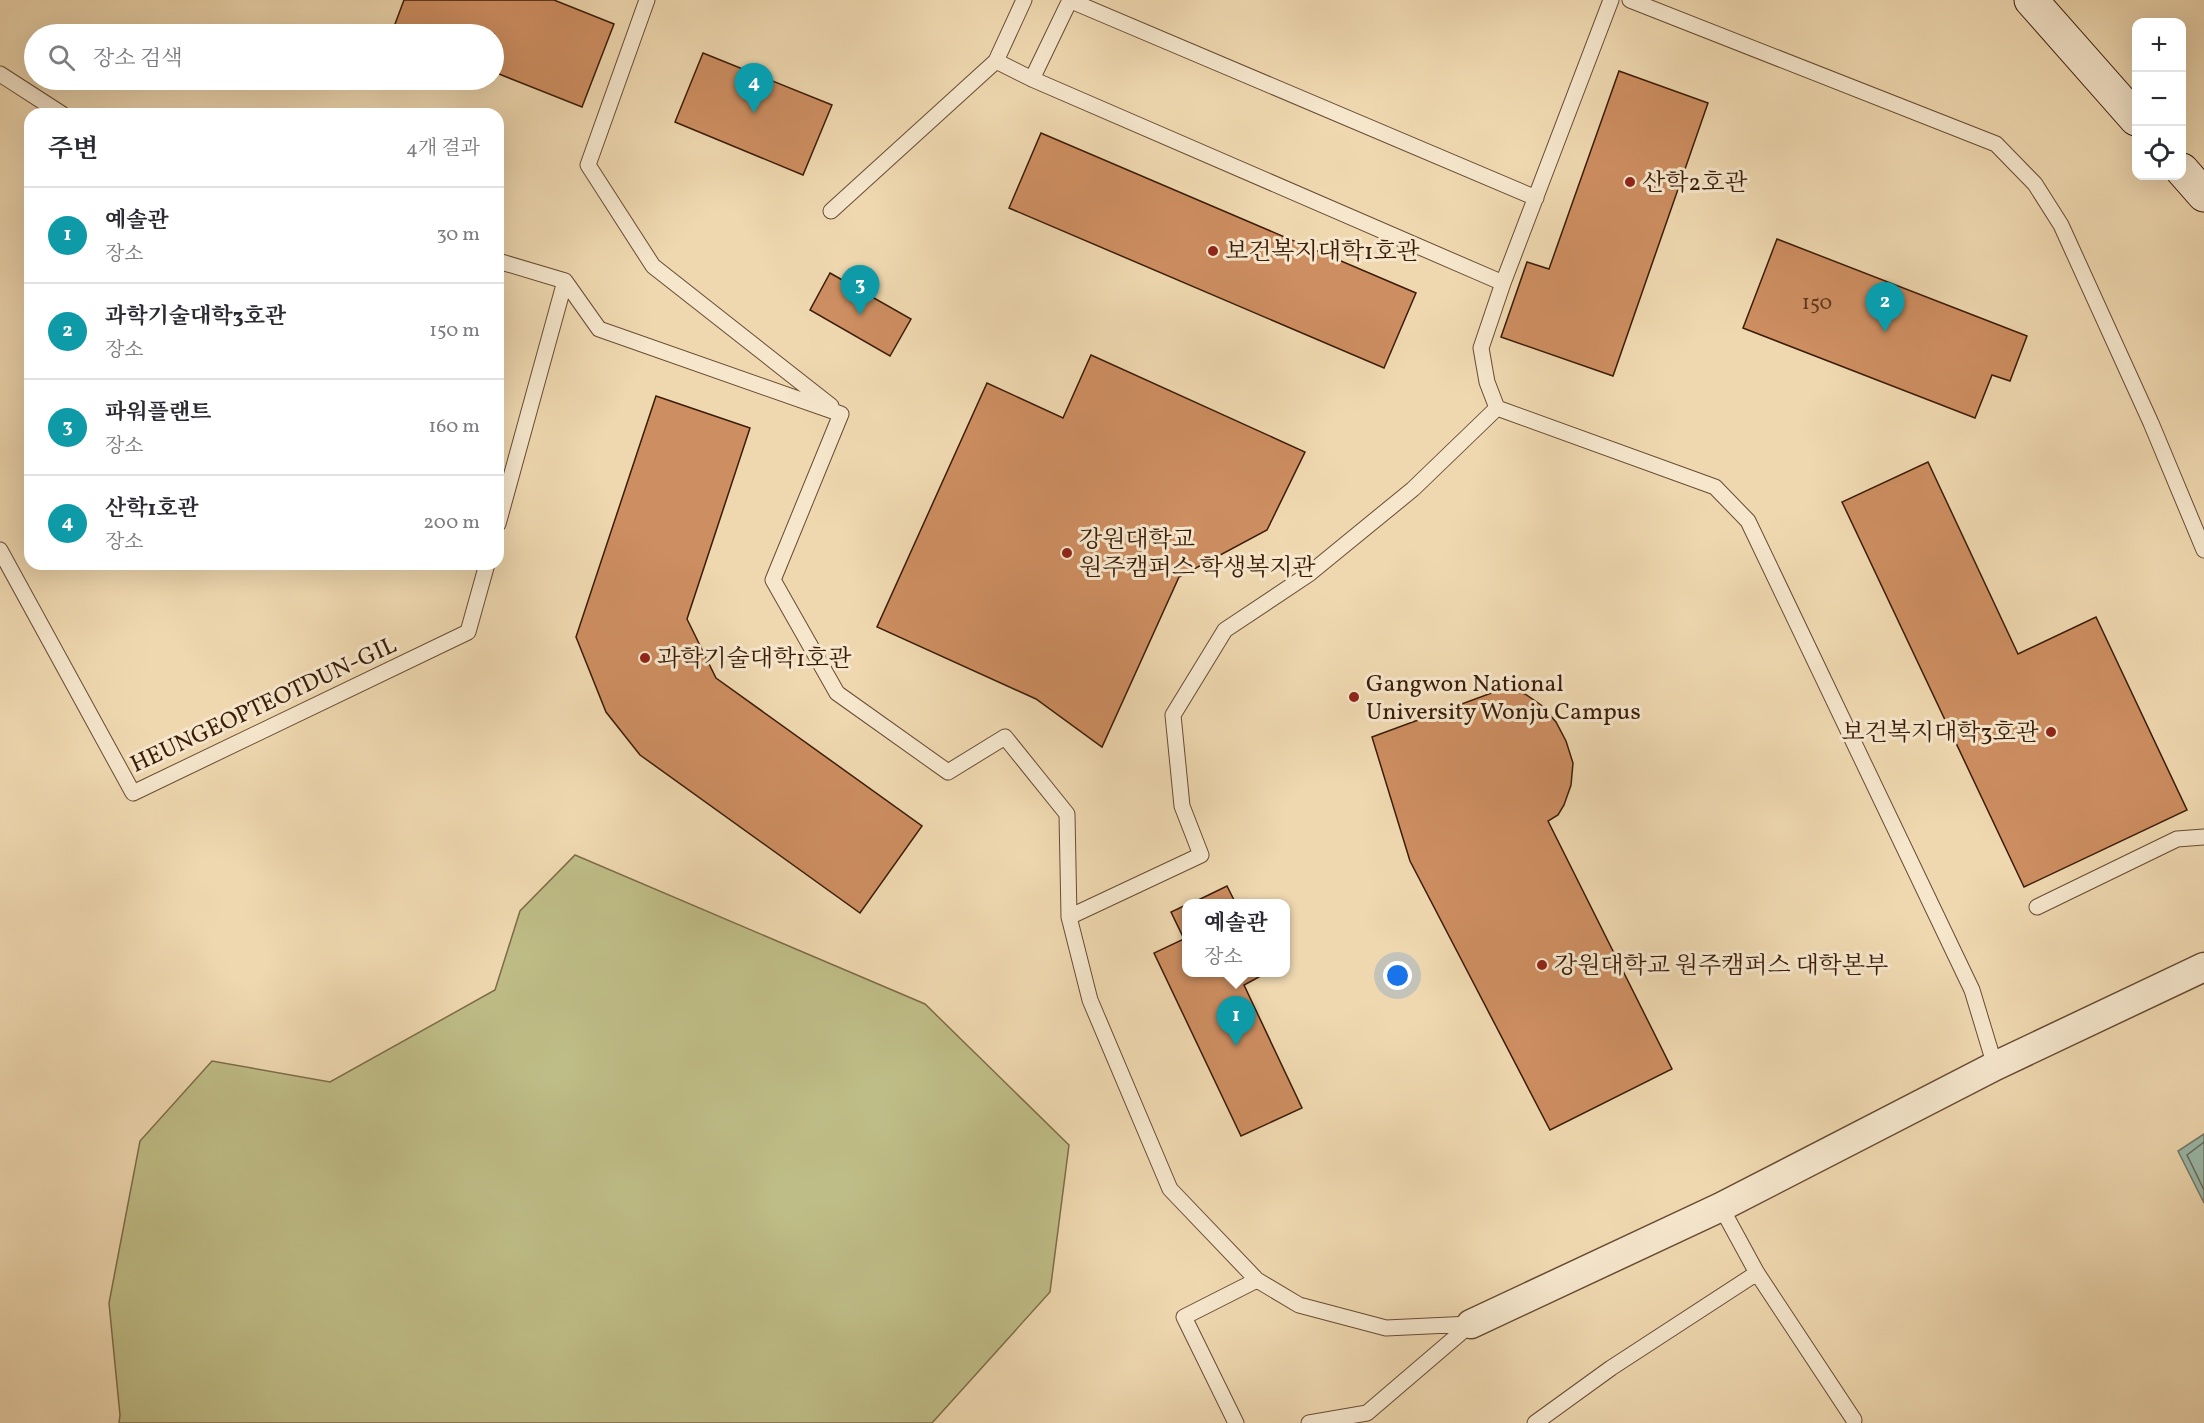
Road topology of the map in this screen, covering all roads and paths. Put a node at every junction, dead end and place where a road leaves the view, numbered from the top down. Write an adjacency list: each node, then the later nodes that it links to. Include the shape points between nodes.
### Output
1 (647, 0): 22 (lane, via 588,165 653,266)
2 (1024, 0): 7 (lane)
3 (1070, 0): 9 (lane); 16 (lane)
4 (1611, 0): 16 (lane)
5 (1630, 0): 25 (lane, via 1996,144 2035,184 2061,225)
6 (2031, 0): 13 (street)
7 (996, 61): 9 (lane); 17 (lane)
8 (0, 74): 10 (lane)
9 (1032, 79): 20 (lane)
10 (24, 89)
11 (25, 90): 12 (lane)
12 (53, 108)
13 (2132, 114)
14 (2186, 175): 15 (street)
15 (2204, 195)
16 (1536, 198): 20 (lane)
17 (831, 211)
18 (504, 263): 19 (lane)
19 (565, 281): 22 (lane, via 599,329); 23 (lane)
20 (1503, 283): 21 (lane, via 1481,348)
21 (1497, 408): 29 (lane, via 1413,489 1310,574 1225,630 1173,715 1182,806 1201,855); 31 (lane, via 1715,487 1748,521 1972,990)
22 (841, 414): 29 (lane, via 773,580 837,693 948,772 1005,737 1067,814)
23 (504, 502)
24 (0, 550): 26 (lane, HEUNGEOPTEOTDUN-GIL, via 133,793 468,632)
25 (2204, 550)
26 (485, 570)
27 (2204, 837): 28 (lane, via 2177,840)
28 (2037, 907)
29 (1069, 917): 34 (lane, via 1090,1000 1170,1188)
30 (2204, 967): 31 (street)
31 (1995, 1066): 32 (street)
32 (1721, 1207): 33 (lane); 35 (street)
33 (1757, 1273): 36 (lane); 39 (lane, via 1611,1368)
34 (1257, 1280): 35 (lane, via 1299,1305 1386,1328); 37 (lane, via 1184,1317)
35 (1471, 1324): 38 (lane, via 1367,1413)
36 (1854, 1420)
37 (1236, 1423)
38 (1308, 1423)
39 (1535, 1423)

